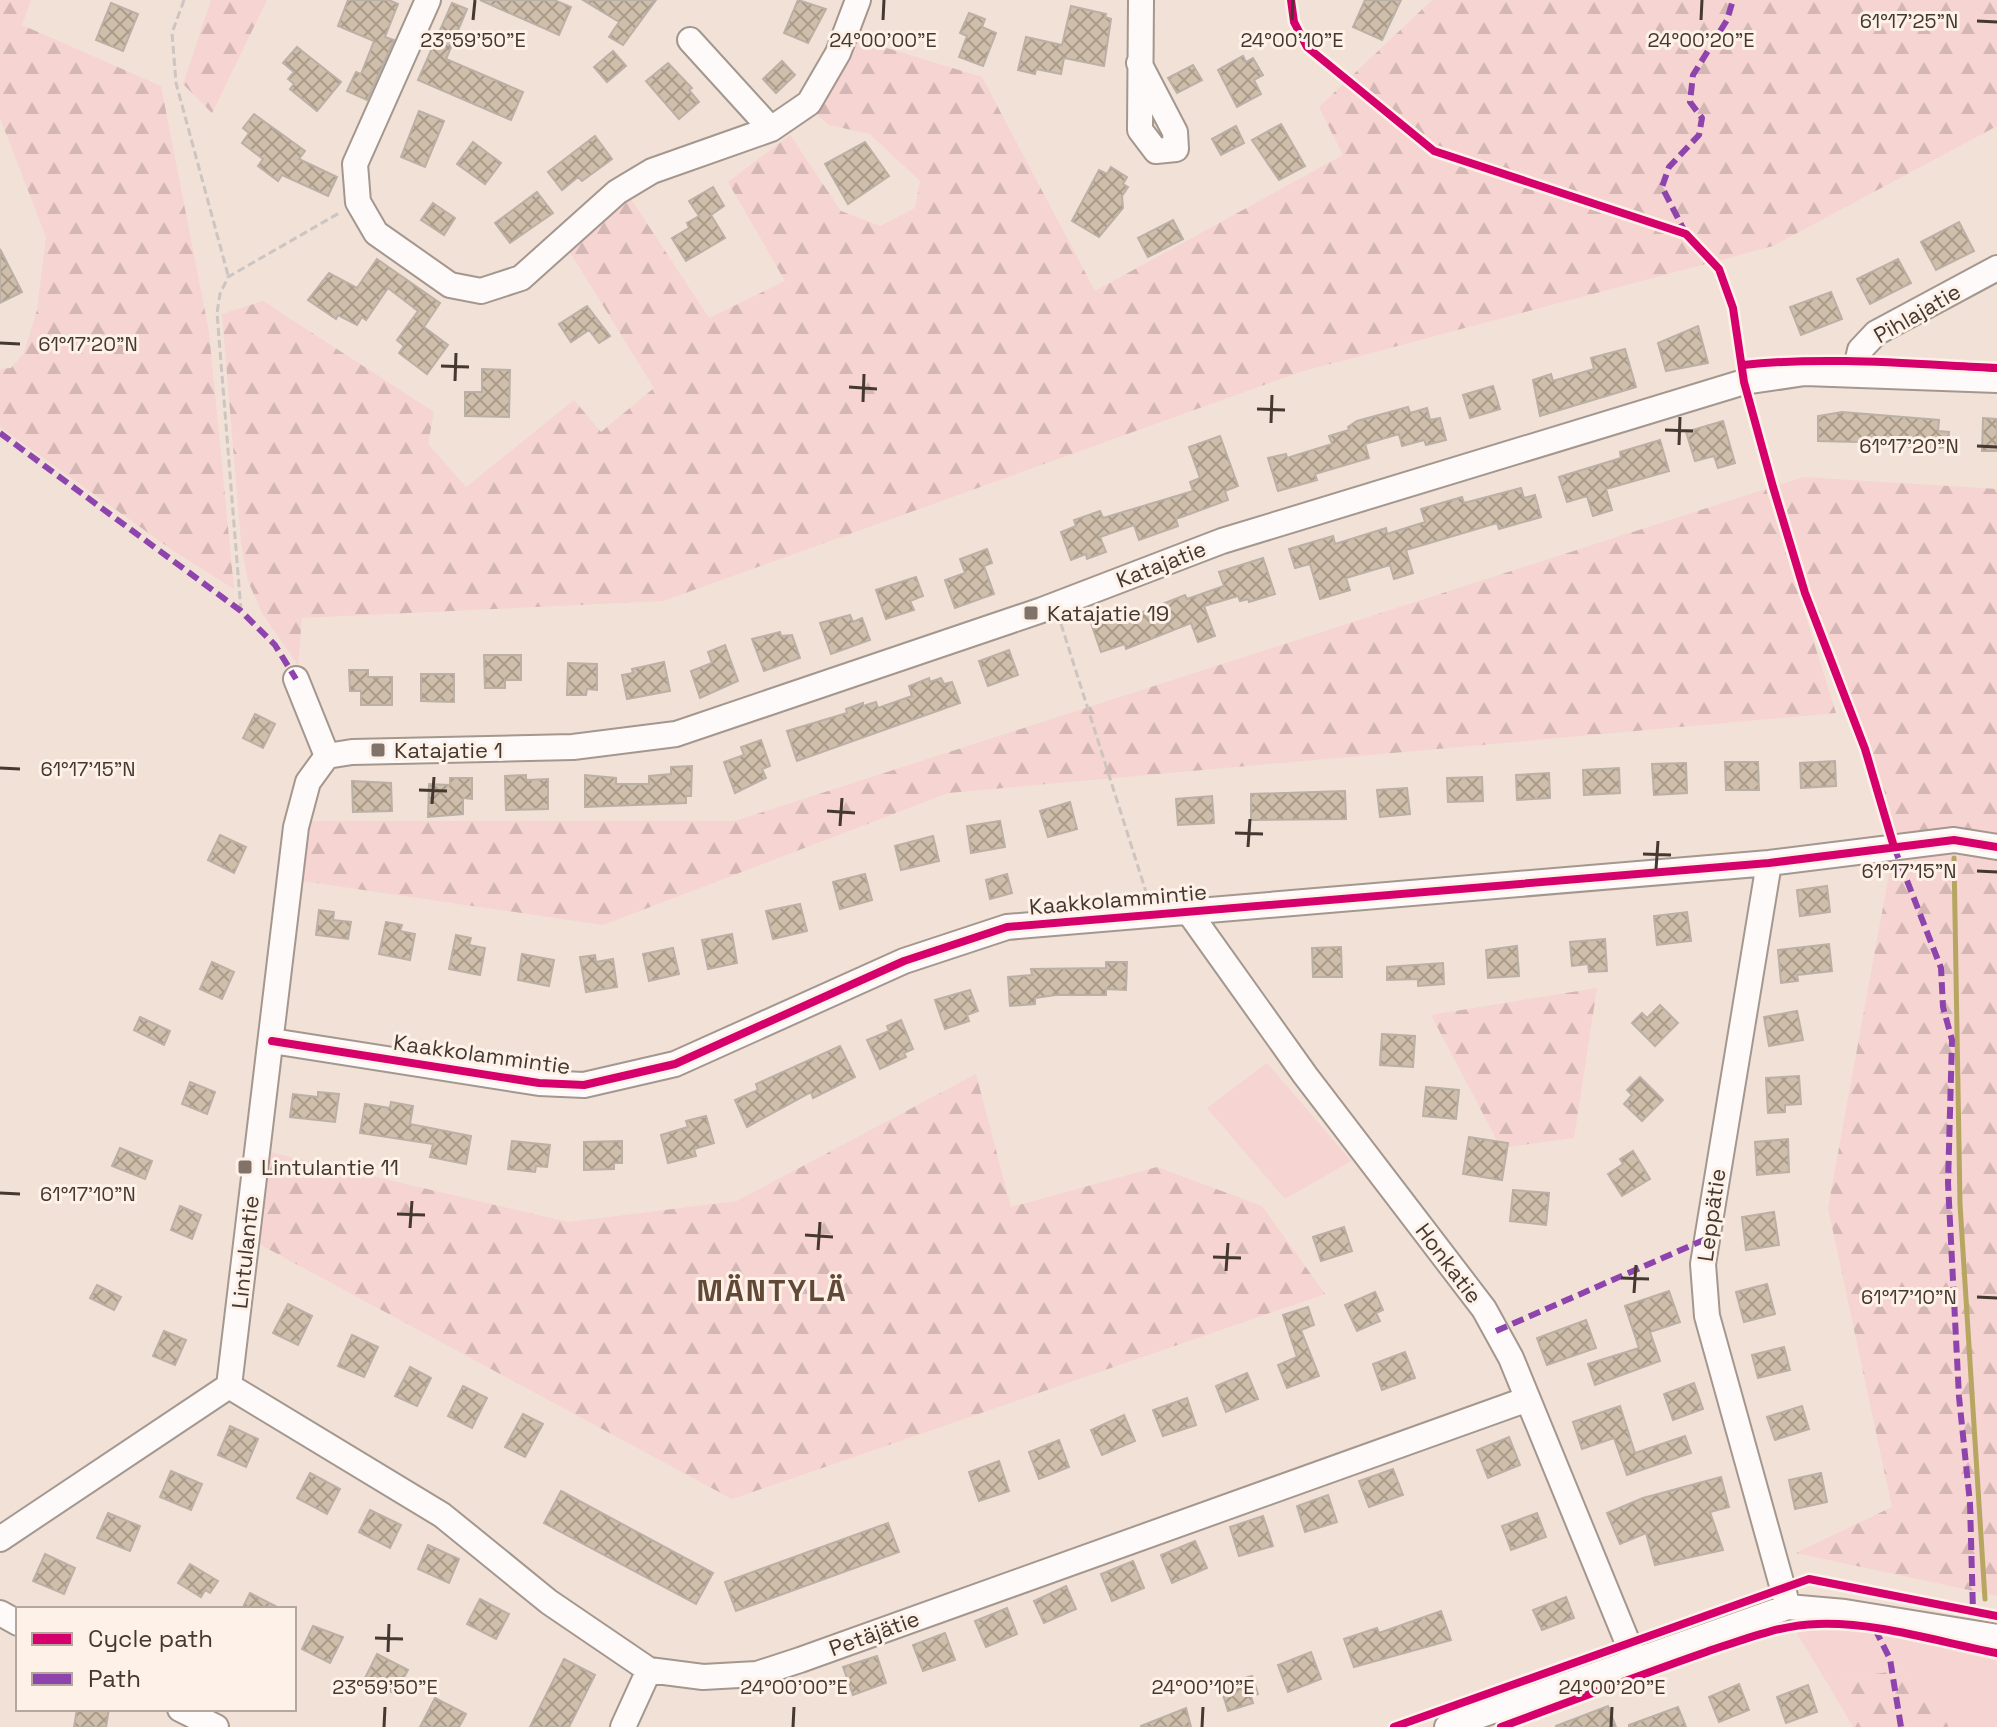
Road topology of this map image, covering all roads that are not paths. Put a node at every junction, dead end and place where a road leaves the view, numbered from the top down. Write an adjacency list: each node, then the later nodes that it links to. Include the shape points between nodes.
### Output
1 (428, 0): 6 (street, via 355,164 358,202 376,233 450,285 481,291 521,278 617,192 652,171)
2 (858, 0): 6 (street, via 838,53 809,103)
3 (1141, 0): 5 (street)
4 (690, 40): 6 (street)
5 (1139, 63)
6 (771, 129)
7 (1997, 268): 8 (street, Pihlajatie, via 1876,333 1860,350)
8 (1855, 373): 9 (street, Katajatie); 11 (street, Katajatie, via 1805,373 1744,382 1222,541 1055,605 676,734 573,747)
9 (1997, 380)
10 (296, 679): 11 (street)
11 (327, 756): 15 (street, Lintulantie, via 308,782 296,827)
12 (1997, 847): 13 (street, Kaakkolammintie, via 1954,840)
13 (1769, 863): 14 (street, Kaakkolammintie); 19 (street, Leppätie, via 1703,1264 1707,1316)
14 (1188, 911): 15 (street, Kaakkolammintie, via 1007,927 904,961 675,1064 584,1085 539,1083); 17 (street, Honkatie, via 1484,1309 1511,1358)
15 (272, 1041): 16 (street, Lintulantie)
16 (229, 1386): 18 (street); 22 (street, Petäjätie, via 442,1515 549,1602)
17 (1525, 1400): 21 (street, Honkatie); 22 (street, Petäjätie, via 757,1674 703,1677)
18 (0, 1539)
19 (1788, 1607): 20 (street); 21 (street)
20 (1997, 1637)
21 (1634, 1658): 26 (street)
22 (649, 1670): 25 (street)
23 (184, 1711): 24 (street)
24 (216, 1727)
25 (623, 1727)
26 (1447, 1727)

